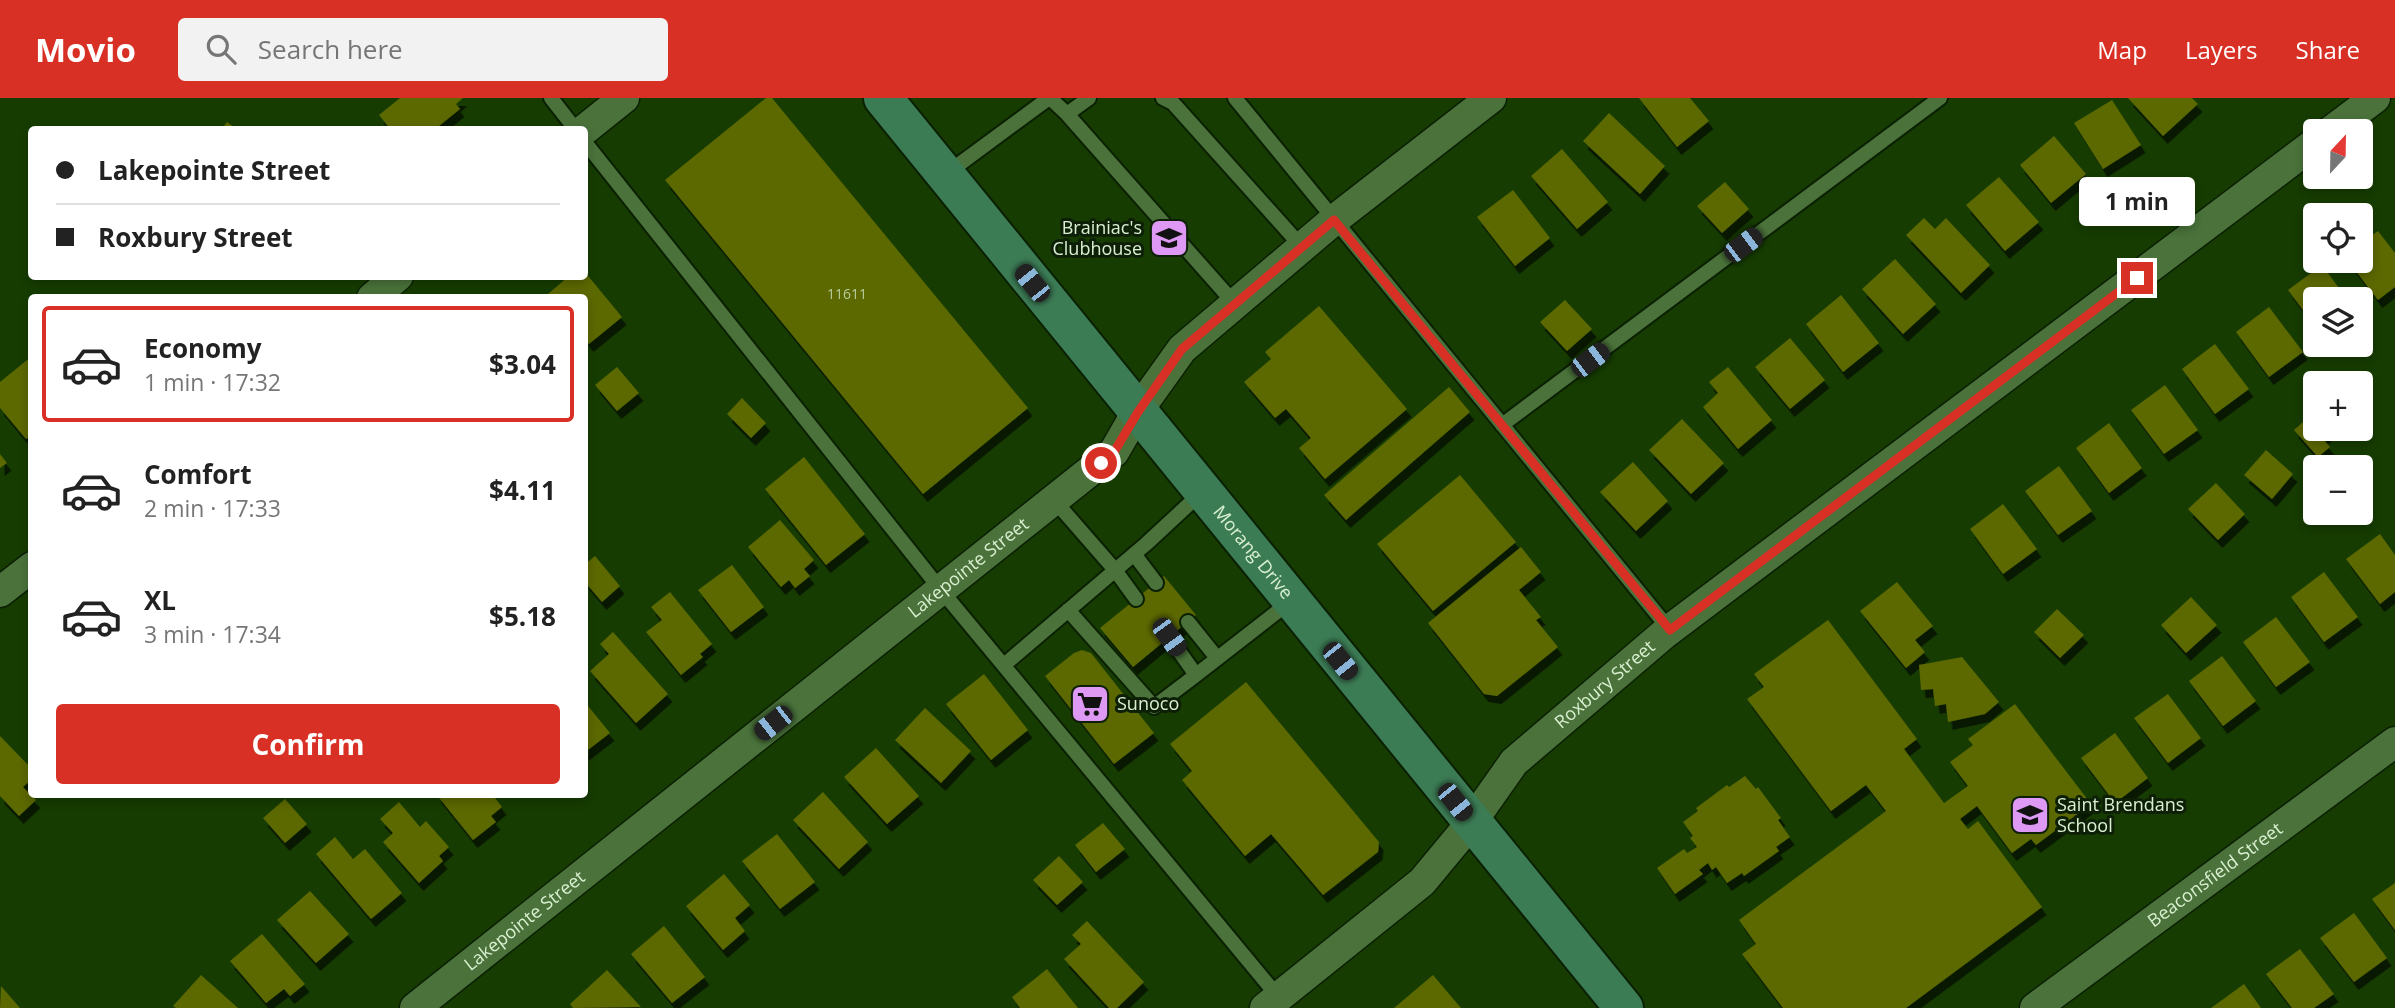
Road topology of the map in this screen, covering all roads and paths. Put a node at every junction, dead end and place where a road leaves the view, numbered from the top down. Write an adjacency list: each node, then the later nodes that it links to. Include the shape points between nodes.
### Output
1 (551, 98): 13 (lane)
2 (624, 98): 14 (street)
3 (883, 98): 17 (street, Morang Drive)
4 (1049, 98): 11 (lane); 17 (lane)
5 (1088, 98): 11 (lane)
6 (1163, 98): 19 (lane, via 1173,103)
7 (1235, 98): 18 (lane)
8 (1491, 98): 18 (street, Lakepointe Street)
9 (1940, 98): 24 (lane)
10 (2375, 98): 12 (street)
11 (1067, 114): 22 (lane)
12 (2347, 119)
13 (573, 126)
14 (588, 127)
15 (588, 146): 31 (lane)
16 (2303, 152): 37 (street, Roxbury Street)
17 (945, 175): 23 (street, Morang Drive)
18 (1334, 220): 19 (street, Lakepointe Street); 24 (lane)
19 (1302, 247): 22 (street, Lakepointe Street)
20 (393, 280): 21 (street)
21 (377, 294)
22 (1235, 304): 23 (street, Lakepointe Street, via 1182,349)
23 (1138, 412): 25 (street, Morang Drive); 26 (street, Lakepointe Street, via 1114,452)
24 (1502, 425): 37 (lane)
25 (1202, 492): 27 (lane); 34 (street, Morang Drive)
26 (1054, 500): 29 (lane); 31 (street, Lakepointe Street)
27 (1134, 554): 29 (lane); 30 (lane)
28 (28, 570): 32 (street)
29 (1115, 570): 33 (lane); 35 (lane)
30 (1156, 583)
31 (941, 590): 40 (lane); 45 (street, Lakepointe Street)
32 (0, 592)
33 (1136, 599)
34 (1291, 601): 39 (lane); 43 (street, Morang Drive)
35 (1068, 610): 40 (lane); 41 (lane, via 1154,707)
36 (1188, 622): 39 (lane)
37 (1670, 630): 43 (street, Roxbury Street, via 1514,762)
38 (1169, 637): 41 (lane)
39 (1216, 659): 41 (lane)
40 (1004, 665): 44 (lane)
41 (1196, 675)
42 (2395, 742): 47 (street, Beaconsfield Street)
43 (1471, 823): 44 (street, Roxbury Street, via 1422,882); 46 (street, Morang Drive)
44 (1277, 1004)
45 (415, 1008)
46 (1624, 1008)
47 (2035, 1008)

